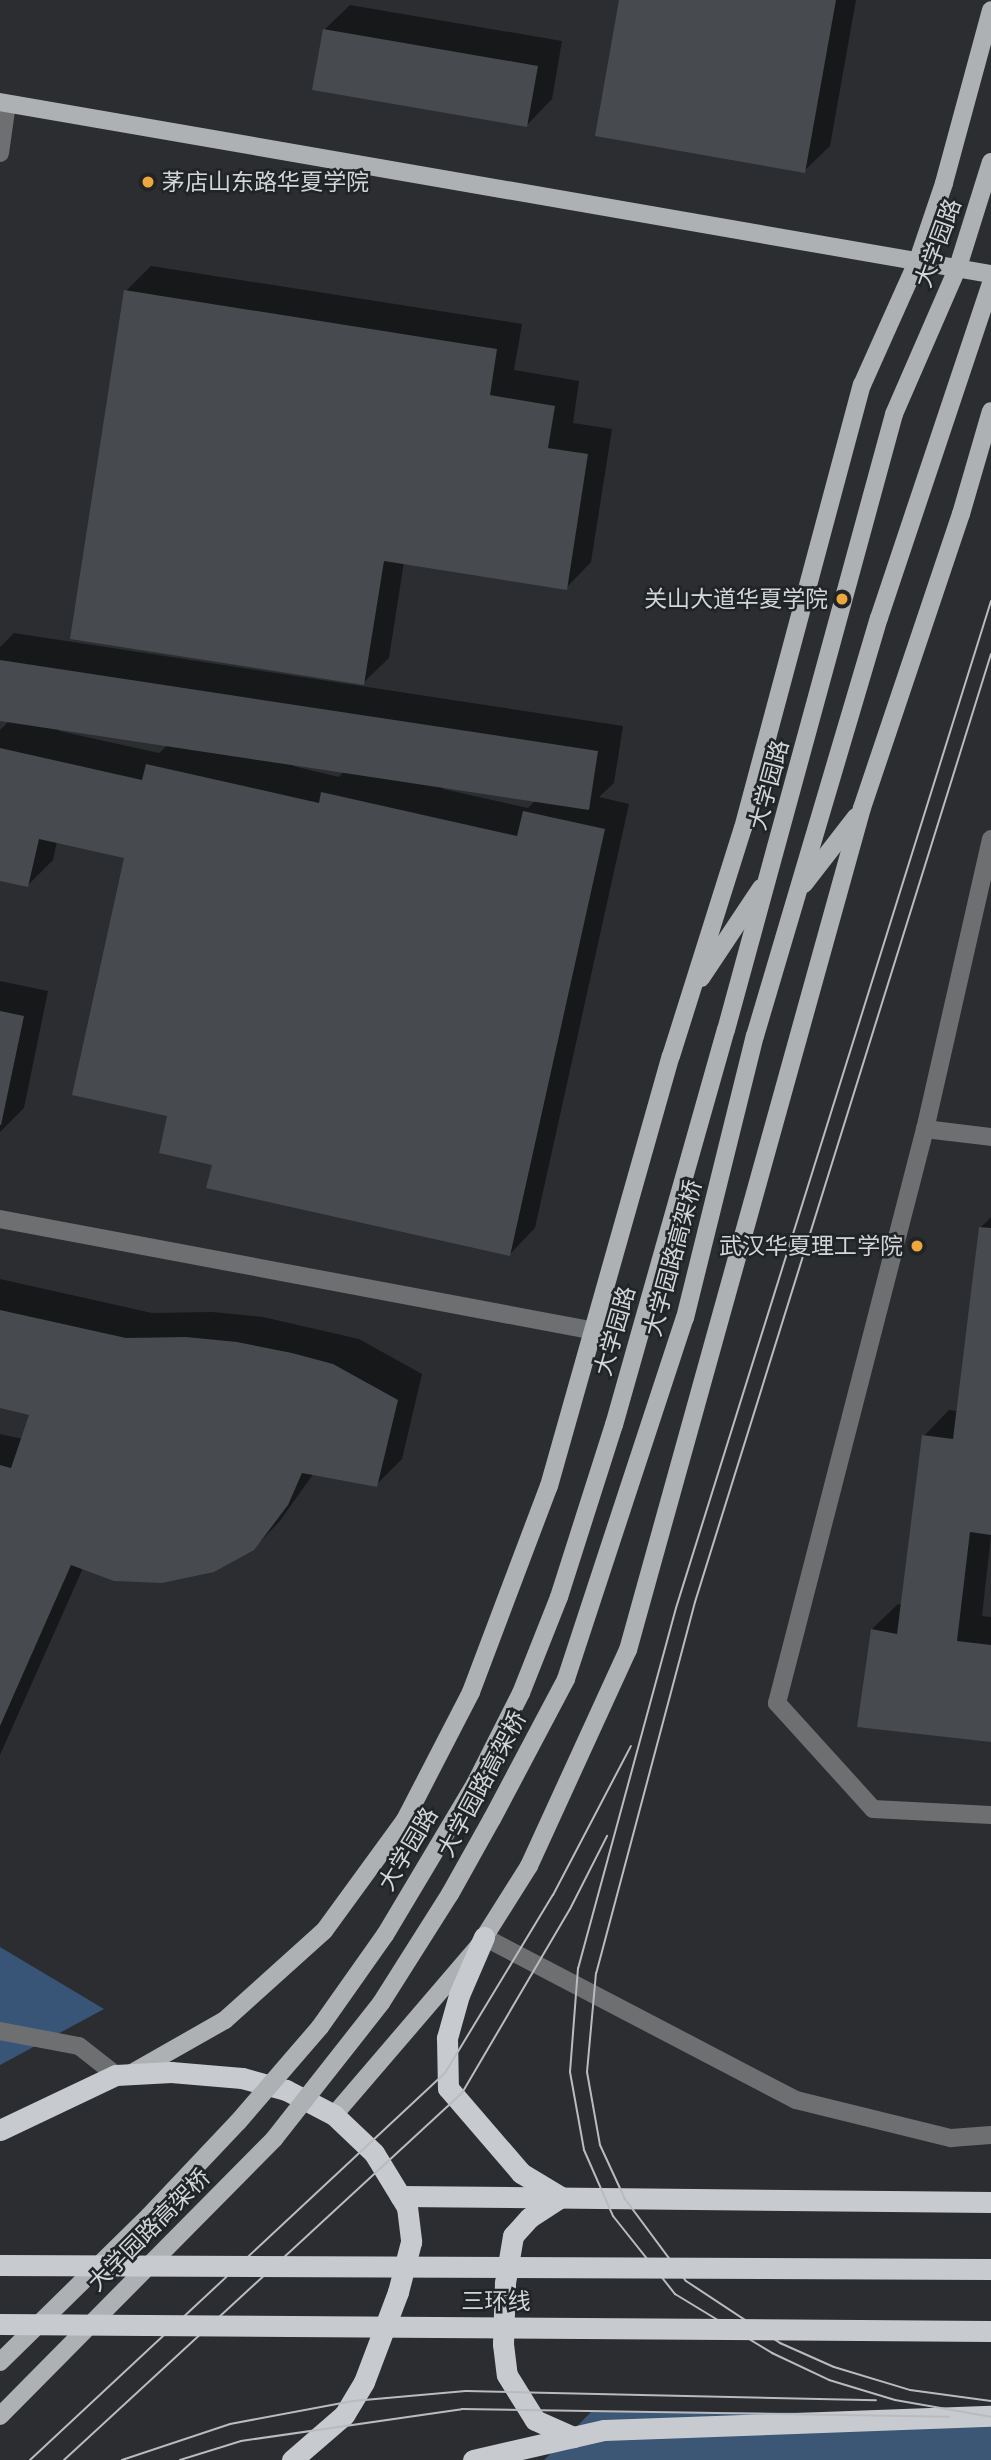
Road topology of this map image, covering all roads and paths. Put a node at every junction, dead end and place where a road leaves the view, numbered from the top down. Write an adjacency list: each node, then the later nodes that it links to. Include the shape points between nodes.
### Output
1 (991, 10): 5 (main road)
2 (4, 103): 3 (street); 5 (main road)
3 (0, 153)
4 (991, 162): 6 (main road, 大学园路)
5 (918, 260): 6 (main road); 14 (main road, via 862,385 743,828)
6 (958, 267): 7 (main road); 12 (main road, 大学园路, via 894,414)
7 (991, 274)
8 (991, 284): 13 (main road, 大学园路高架桥, via 878,618)
9 (991, 411): 10 (main road)
10 (862, 808): 13 (main road); 20 (main road, via 628,1650 529,1866)
11 (991, 839): 15 (street)
12 (771, 873): 14 (main road); 33 (main road, 大学园路, bridge, via 614,1425 559,1597 521,1693 475,1784 385,1935 320,2027 149,2216)
13 (798, 892): 34 (main road, 大学园路高架桥, bridge, via 755,1036 685,1318 566,1679 450,1894 381,2003 274,2139)
14 (690, 993): 18 (main road)
15 (925, 1129): 16 (street); 19 (street, via 777,1703 873,1809)
16 (991, 1138)
17 (0, 1219): 18 (street)
18 (595, 1331): 22 (main road, via 516,1580 471,1692 405,1820 324,1931 225,2020)
19 (991, 1815)
20 (484, 1937): 23 (main road); 25 (street, via 796,2100 951,2138); 27 (highway, via 459,1995 447,2038 448,2088 521,2173)
21 (0, 2031): 22 (street, via 79,2046)
22 (123, 2075): 23 (highway, via 171,2072 242,2078 286,2090); 24 (highway)
23 (334, 2115): 26 (highway, via 374,2153)
24 (0, 2130)
25 (991, 2135)
26 (400, 2196): 27 (highway); 37 (highway, via 407,2207 411,2242 398,2292 364,2382 344,2415)
27 (561, 2197): 28 (highway); 36 (highway, via 529,2218 513,2236 505,2283 503,2344 507,2375 535,2420)
28 (991, 2202)
29 (0, 2265): 30 (highway, 三环线, bridge)
30 (991, 2269)
31 (0, 2324): 32 (highway, 三环线, bridge)
32 (991, 2331)
33 (0, 2362)
34 (0, 2416)
35 (991, 2416): 36 (highway, via 604,2430)
36 (573, 2437): 38 (highway)
37 (292, 2460)
38 (473, 2460)

